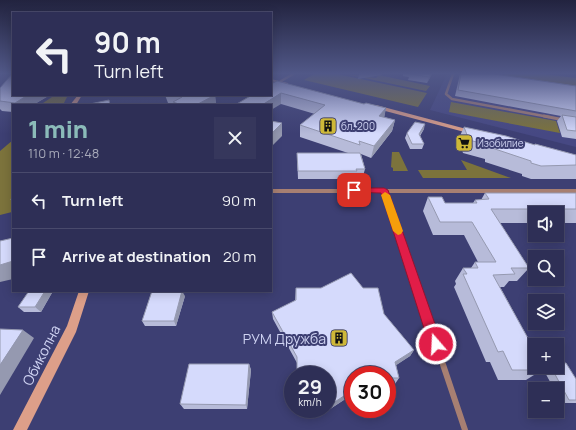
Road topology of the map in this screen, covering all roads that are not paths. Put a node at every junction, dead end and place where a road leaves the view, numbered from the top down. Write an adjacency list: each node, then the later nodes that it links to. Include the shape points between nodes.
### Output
1 (446, 94): 3 (street, via 452,99)
2 (371, 106): 4 (main road)
3 (569, 121)
4 (476, 134)
5 (384, 190): 6 (street); 7 (street); 10 (street)
6 (272, 191)
7 (576, 191)
8 (84, 292): 9 (main road, Обиколна, via 72,328)
9 (20, 430)
10 (465, 430)

